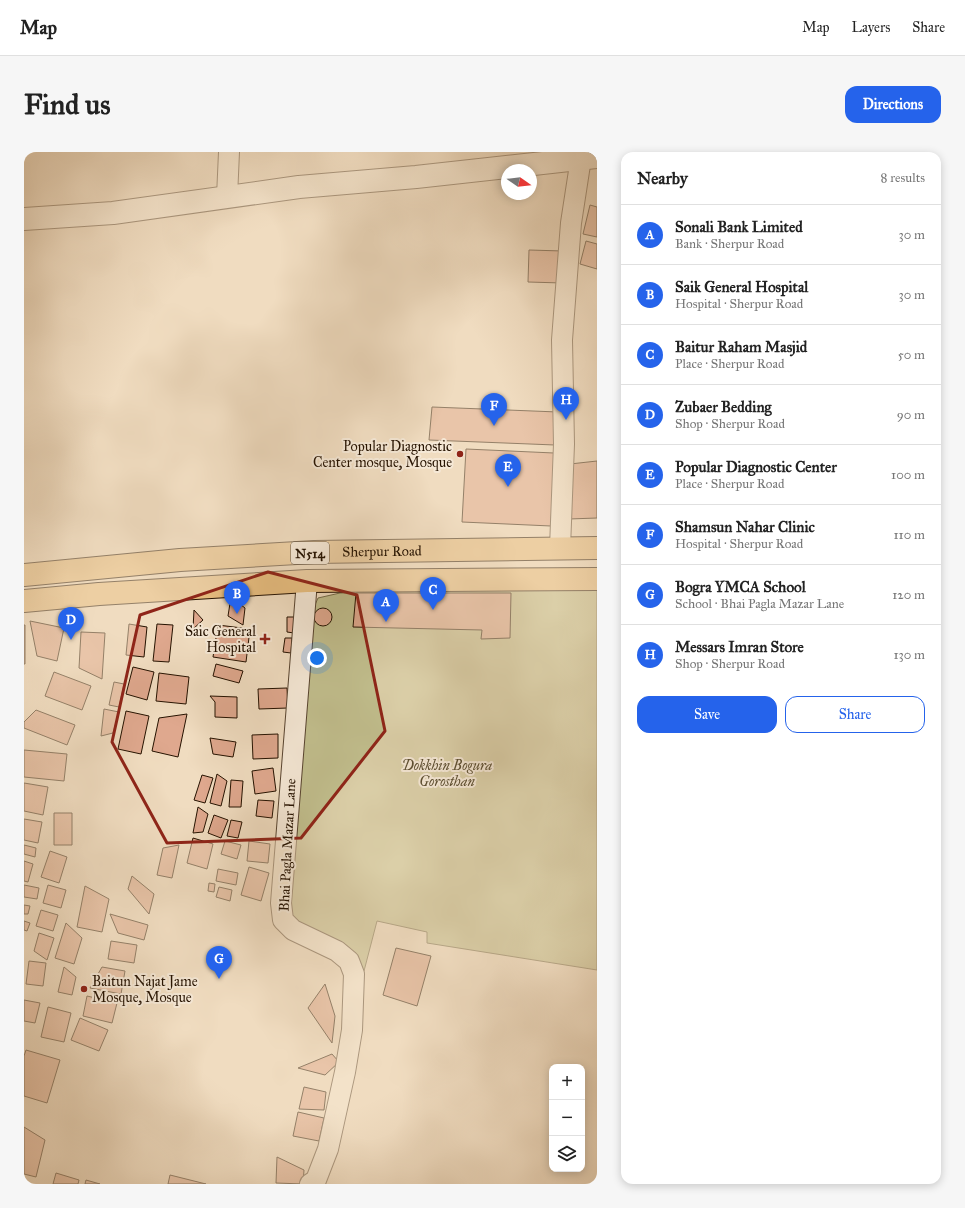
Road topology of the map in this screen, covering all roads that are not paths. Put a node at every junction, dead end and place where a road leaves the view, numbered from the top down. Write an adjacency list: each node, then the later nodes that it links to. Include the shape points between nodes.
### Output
1 (229, 152): 3 (street)
2 (589, 157): 3 (street, via 416,177 298,187); 5 (street, via 571,222 562,340 564,444)
3 (227, 197): 4 (street, via 113,213)
4 (24, 219)
5 (560, 548): 6 (highway, Sherpur Road / N514); 7 (highway, Sherpur Road / N514, via 314,552 180,560)
6 (597, 548)
7 (24, 575)
8 (597, 579): 9 (highway, Sherpur Road / N514)
9 (307, 581): 10 (highway, Sherpur Road / N514, via 99,594); 11 (street, Bhai Pagla Mazar Lane, via 281,903 283,920 293,930 337,951 349,961 354,974 352,1030 345,1072 328,1148 316,1180)
10 (24, 602)
11 (310, 1184)

